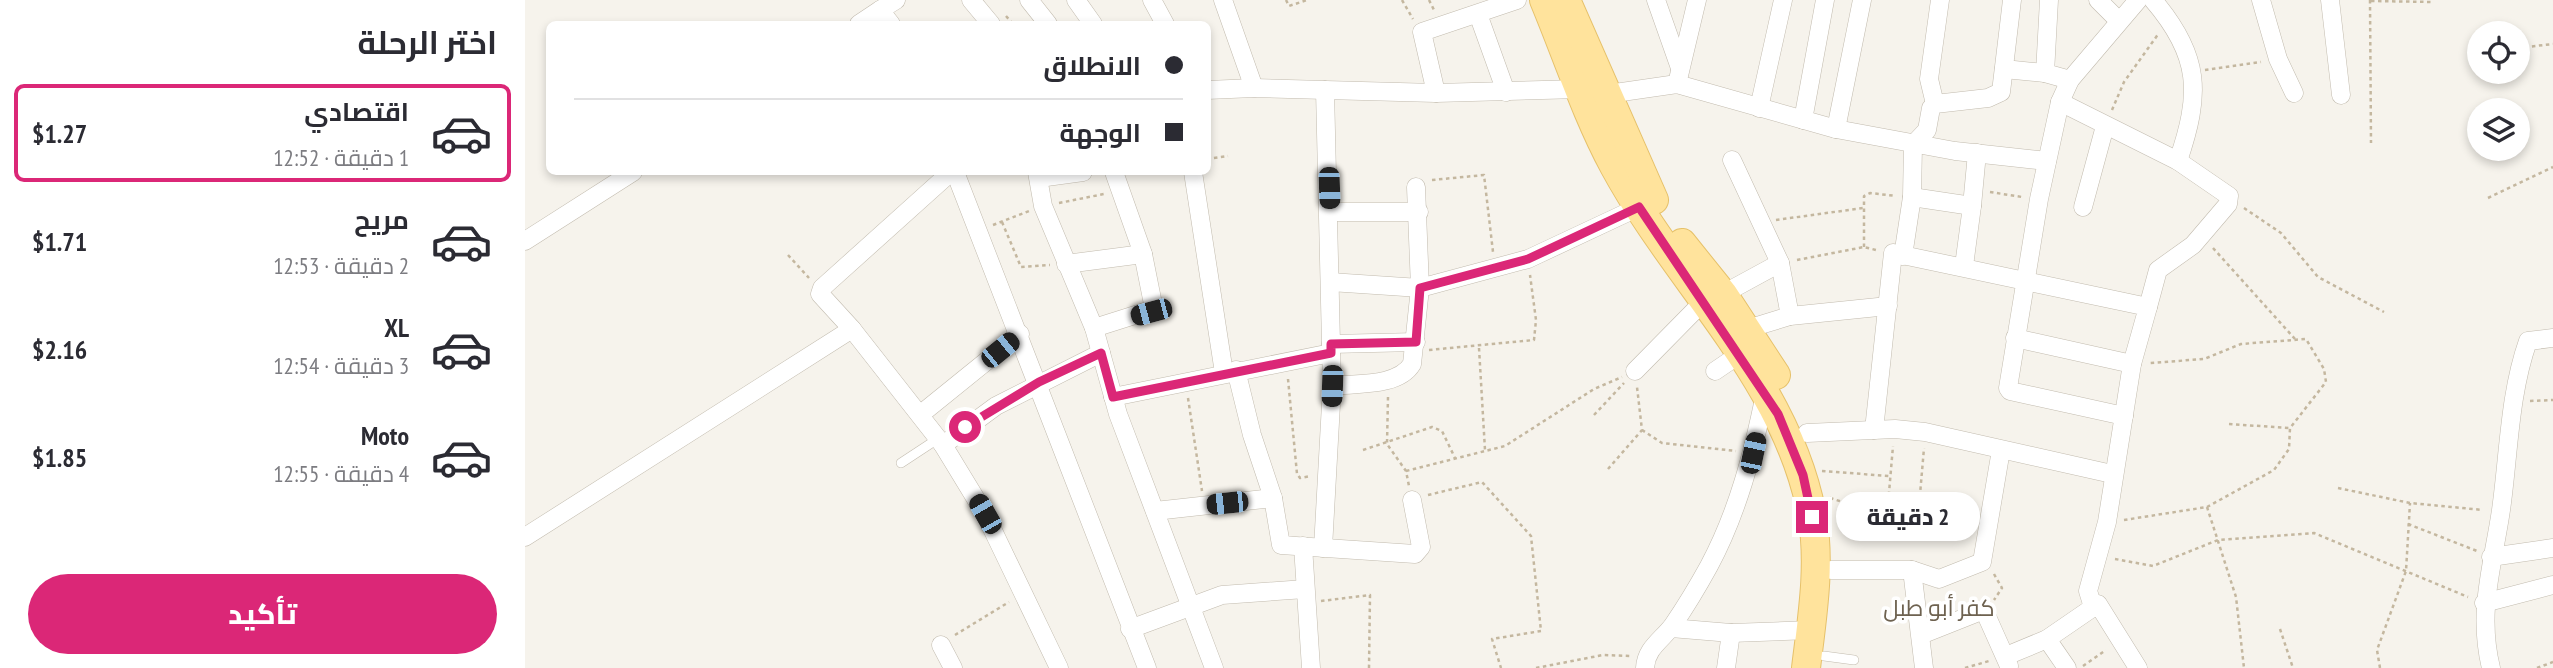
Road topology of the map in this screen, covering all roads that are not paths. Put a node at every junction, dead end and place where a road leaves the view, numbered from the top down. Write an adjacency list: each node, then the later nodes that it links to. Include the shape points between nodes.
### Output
1 (896, 0): 24 (street)
2 (971, 0): 25 (street)
3 (1030, 0): 26 (street)
4 (1076, 0): 27 (street)
5 (1152, 0): 28 (street)
6 (1223, 0): 34 (street)
7 (1517, 0): 23 (street)
8 (1543, 0): 35 (main road)
9 (1566, 0): 41 (main road)
10 (1656, 0): 32 (street)
11 (1697, 0): 32 (street)
12 (1783, 0): 45 (street)
13 (1825, 0): 46 (street)
14 (1862, 0): 48 (street)
15 (1940, 0): 44 (street, via 1929,79)
16 (2012, 0): 30 (street)
17 (2049, 0): 31 (street)
18 (2098, 0): 29 (street)
19 (2138, 0): 29 (street)
20 (2153, 0): 53 (street, via 2185,46 2192,72 2193,109)
21 (2261, 0): 40 (street, via 2278,59)
22 (2330, 0): 42 (street)
23 (1478, 14): 38 (street); 39 (street, via 1421,34)
24 (886, 18)
25 (988, 21)
26 (1046, 21)
27 (1091, 21)
28 (1163, 21)
29 (2119, 21): 33 (street)
30 (2004, 69): 31 (street); 44 (street, via 1997,96)
31 (2045, 73): 33 (street)
32 (1678, 76): 41 (street); 45 (street)
33 (2070, 80): 43 (street)
34 (1254, 88): 36 (street); 37 (street)
35 (1580, 89): 38 (street); 63 (main road, via 1614,166)
36 (1211, 90)
37 (1325, 90): 39 (street); 65 (street)
38 (1506, 92): 39 (street)
39 (1437, 93)
40 (2294, 93)
41 (1608, 94): 76 (main road, via 1659,210)
42 (2341, 95)
43 (2060, 102): 47 (street); 52 (street)
44 (1935, 104): 49 (street, via 1927,130)
45 (1759, 108): 46 (street)
46 (1803, 120): 48 (street)
47 (2105, 126): 53 (street); 64 (street)
48 (1836, 129): 49 (street)
49 (1913, 145): 50 (street); 61 (street)
50 (1977, 153): 52 (street); 62 (street)
51 (1732, 160): 70 (street)
52 (2047, 161): 73 (street)
53 (2178, 161): 78 (street, via 2229,198 2193,245 2158,271)
54 (628, 175): 67 (street)
55 (950, 175): 80 (street, via 821,291)
56 (954, 175): 82 (street)
57 (1038, 175): 71 (street, via 1043,206)
58 (1116, 175): 68 (street)
59 (1193, 175): 92 (street)
60 (1416, 187): 66 (street)
61 (1912, 197): 62 (street); 69 (street)
62 (1972, 198): 72 (street)
63 (1639, 207): 75 (street, via 1528,259); 76 (main road)
64 (2083, 207)
65 (1329, 212): 66 (street); 74 (street)
66 (1419, 212): 75 (street)
67 (525, 242)
68 (1143, 254): 71 (street); 81 (street, via 1153,310)
69 (1903, 256): 72 (street); 77 (street, via 1892,254)
70 (1780, 263): 76 (street); 79 (street)
71 (1066, 264): 81 (street)
72 (1964, 266): 73 (street)
73 (2026, 280): 78 (street); 83 (street)
74 (1330, 282): 75 (street); 87 (street)
75 (1420, 288): 86 (street)
76 (1712, 298): 85 (main road); 90 (street)
77 (1888, 306): 79 (street); 99 (street)
78 (2148, 307): 89 (street)
79 (1790, 316): 85 (street)
80 (852, 328): 97 (street); 108 (street)
81 (1094, 328): 88 (street)
82 (1020, 334): 93 (street); 97 (street)
83 (2015, 338): 89 (street); 98 (street, via 2008,391)
84 (2553, 338): 112 (street, via 2528,341 2513,402)
85 (1744, 341): 91 (street); 95 (main road); 100 (main road)
86 (1415, 346): 87 (street); 94 (street, via 1409,368 1388,380)
87 (1331, 349): 92 (street); 94 (street)
88 (1101, 353): 93 (street); 96 (street)
89 (2132, 364): 98 (street)
90 (1635, 370)
91 (1715, 371)
92 (1230, 372): 96 (street); 105 (street)
93 (1039, 382): 101 (street); 121 (street)
94 (1332, 386): 110 (street)
95 (1766, 393): 120 (street, via 1753,453 1730,520); 122 (main road, via 1803,475 1812,517)
96 (1113, 397): 107 (street)
97 (921, 414): 101 (street)
98 (2124, 416): 104 (street)
99 (1874, 430): 100 (street); 102 (street, via 1925,432)
100 (1807, 433): 113 (main road, via 1830,536)
101 (941, 442): 103 (lane); 133 (street, via 985,514)
102 (2001, 450): 104 (street); 114 (street, via 1982,562 1940,579)
103 (901, 463)
104 (2112, 474): 119 (street, via 2107,522 2088,591)
105 (1273, 498): 107 (street); 109 (street, via 1281,545)
106 (1412, 500): 110 (street, via 1421,547 1417,553)
107 (1155, 511): 118 (street)
108 (525, 537)
109 (1303, 546): 110 (street); 116 (street)
110 (1323, 548)
111 (2553, 548): 112 (street)
112 (2491, 557): 117 (street)
113 (1831, 570): 114 (street); 130 (main road)
114 (1912, 570): 124 (street)
115 (2553, 585): 117 (street)
116 (1305, 596): 118 (street, via 1243,592); 135 (street)
117 (2484, 603): 140 (street)
118 (1191, 606): 121 (street); 134 (street)
119 (2092, 607): 125 (street); 139 (street, via 2099,604)
120 (1671, 628): 123 (street); 128 (street)
121 (1131, 629): 131 (street)
122 (1811, 630): 123 (street); 130 (main road)
123 (1731, 632): 136 (street)
124 (1921, 635): 129 (street, via 1984,610); 137 (street)
125 (2047, 639): 129 (street); 138 (street)
126 (941, 645): 132 (street)
127 (1854, 660): 130 (lane)
128 (1645, 662)
129 (2008, 662)
130 (1817, 664)
131 (1141, 665)
132 (953, 668)
133 (1059, 668)
134 (1214, 668)
135 (1311, 668)
136 (1727, 668)
137 (1924, 668)
138 (2067, 668)
139 (2138, 668)
140 (2491, 668)

